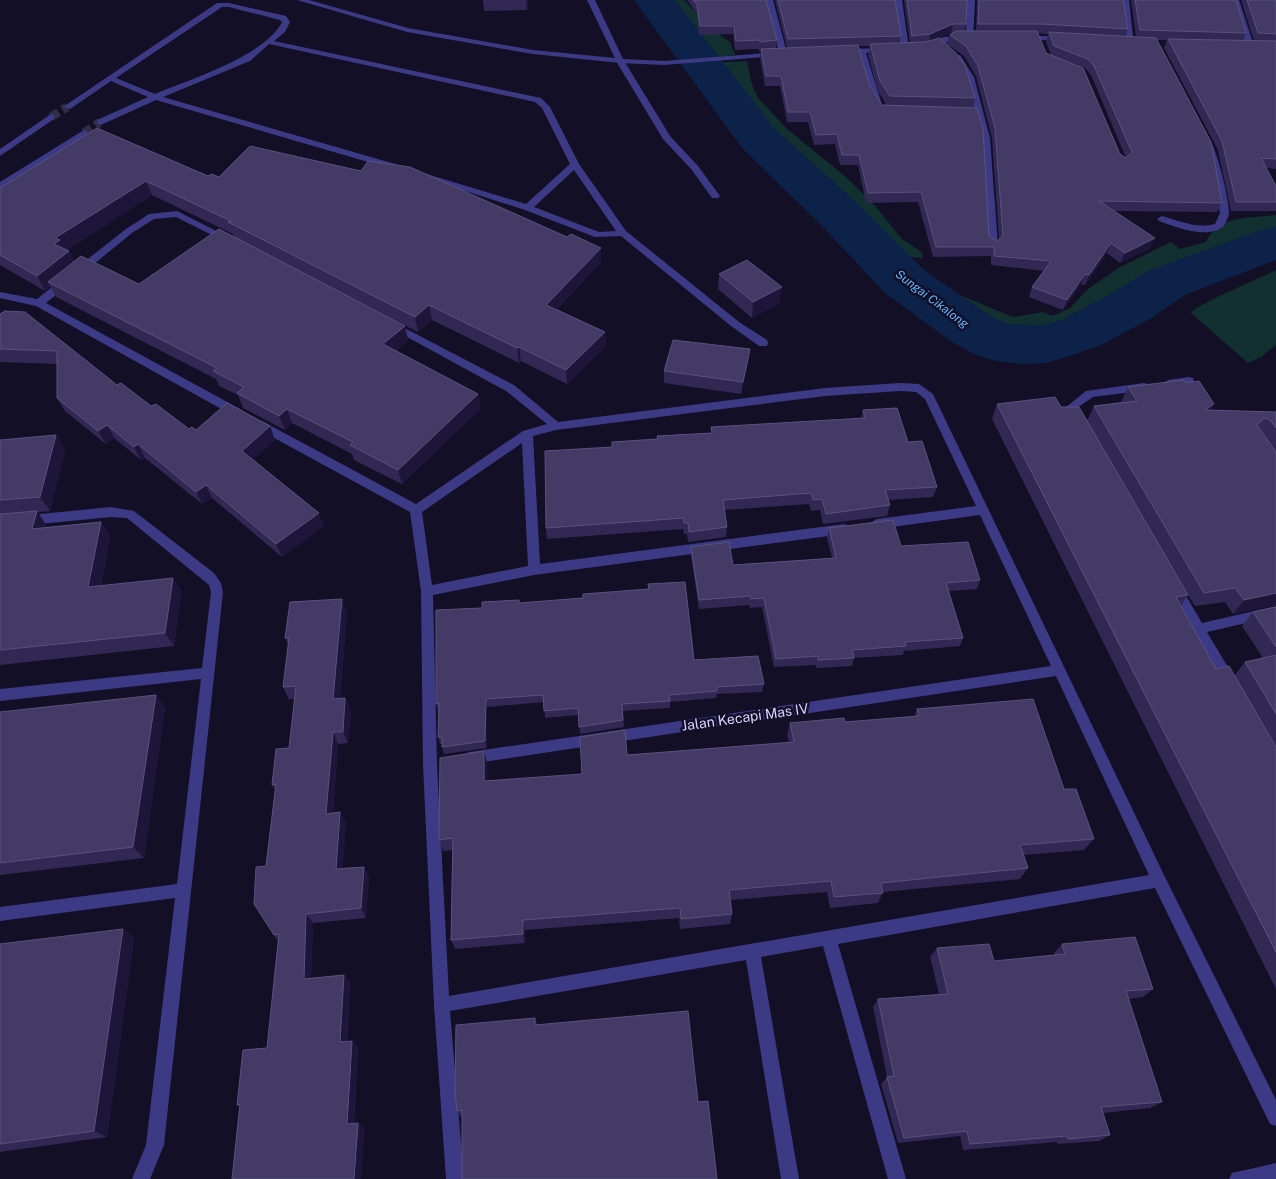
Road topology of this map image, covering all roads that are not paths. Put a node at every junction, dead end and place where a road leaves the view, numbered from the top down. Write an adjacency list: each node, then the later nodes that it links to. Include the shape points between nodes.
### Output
1 (301, 0): 25 (street, via 407,30 533,52)
2 (591, 0): 25 (street)
3 (769, 0): 23 (street)
4 (898, 0): 17 (street)
5 (971, 0): 8 (street)
6 (1125, 0): 14 (street, via 1135,43)
7 (1235, 0): 16 (street, via 1255,46)
8 (970, 37): 9 (street); 15 (street, via 952,37)
9 (980, 37)
10 (1019, 37): 11 (street)
11 (1038, 38): 12 (street); 21 (street)
12 (1076, 40)
13 (269, 42): 26 (street, via 282,30 286,22 283,18 229,4 220,5); 27 (street, via 247,59); 37 (street, via 538,100 546,107)
14 (1122, 43)
15 (940, 44): 19 (street); 31 (street, via 960,59 970,77)
16 (1241, 46)
17 (905, 49): 18 (street); 20 (street)
18 (914, 49)
19 (923, 49)
20 (861, 51): 22 (street); 29 (street, via 875,99)
21 (1043, 51)
22 (832, 52)
23 (783, 53): 24 (street); 25 (street, via 664,63)
24 (792, 53)
25 (620, 61): 39 (street, via 666,136)
26 (110, 78): 27 (street); 28 (street)
27 (155, 97): 33 (street); 40 (street)
28 (67, 106)
29 (885, 112)
30 (970, 114): 31 (street)
31 (980, 114): 44 (street, via 986,138)
32 (51, 117): 36 (street)
33 (100, 122)
34 (1200, 126): 41 (street, via 1212,151 1225,213 1219,226 1208,230)
35 (84, 133): 38 (street)
36 (0, 153)
37 (576, 164): 40 (street); 42 (street)
38 (0, 186)
39 (715, 196)
40 (528, 208): 42 (street, via 598,234)
41 (1162, 218)
42 (623, 234): 48 (street)
43 (239, 245): 46 (street, via 177,214 152,216)
44 (993, 246)
45 (0, 295): 46 (street)
46 (39, 303): 53 (street)
47 (378, 317): 50 (street, via 510,388)
48 (762, 343)
49 (1189, 381): 51 (street, via 1090,394 1071,407)
50 (556, 426): 52 (street); 54 (street, via 825,392 919,388 929,398)
51 (1086, 433)
52 (527, 434): 53 (street); 56 (street)
53 (416, 510): 58 (street)
54 (984, 510): 56 (street); 61 (street)
55 (0, 523): 62 (street, via 111,512 130,514 215,583 217,592)
56 (534, 570): 58 (street)
57 (1170, 578): 60 (street)
58 (427, 591): 71 (street)
59 (1276, 612): 60 (street)
60 (1199, 629): 64 (street)
61 (1060, 670): 65 (street, Jalan Kecapi Mas IV); 66 (street)
62 (208, 672): 63 (street); 67 (street)
63 (0, 695)
64 (1238, 696)
65 (460, 760)
66 (1159, 880): 69 (street); 72 (street)
67 (183, 890): 68 (street); 74 (street, via 154,1145)
68 (0, 914)
69 (828, 937): 70 (street); 77 (street)
70 (752, 950): 71 (street); 76 (street)
71 (442, 1005): 75 (street)
72 (1276, 1118)
73 (1276, 1172): 78 (street)
74 (141, 1179)
75 (455, 1179)
76 (790, 1179)
77 (897, 1179)
78 (1238, 1179)

